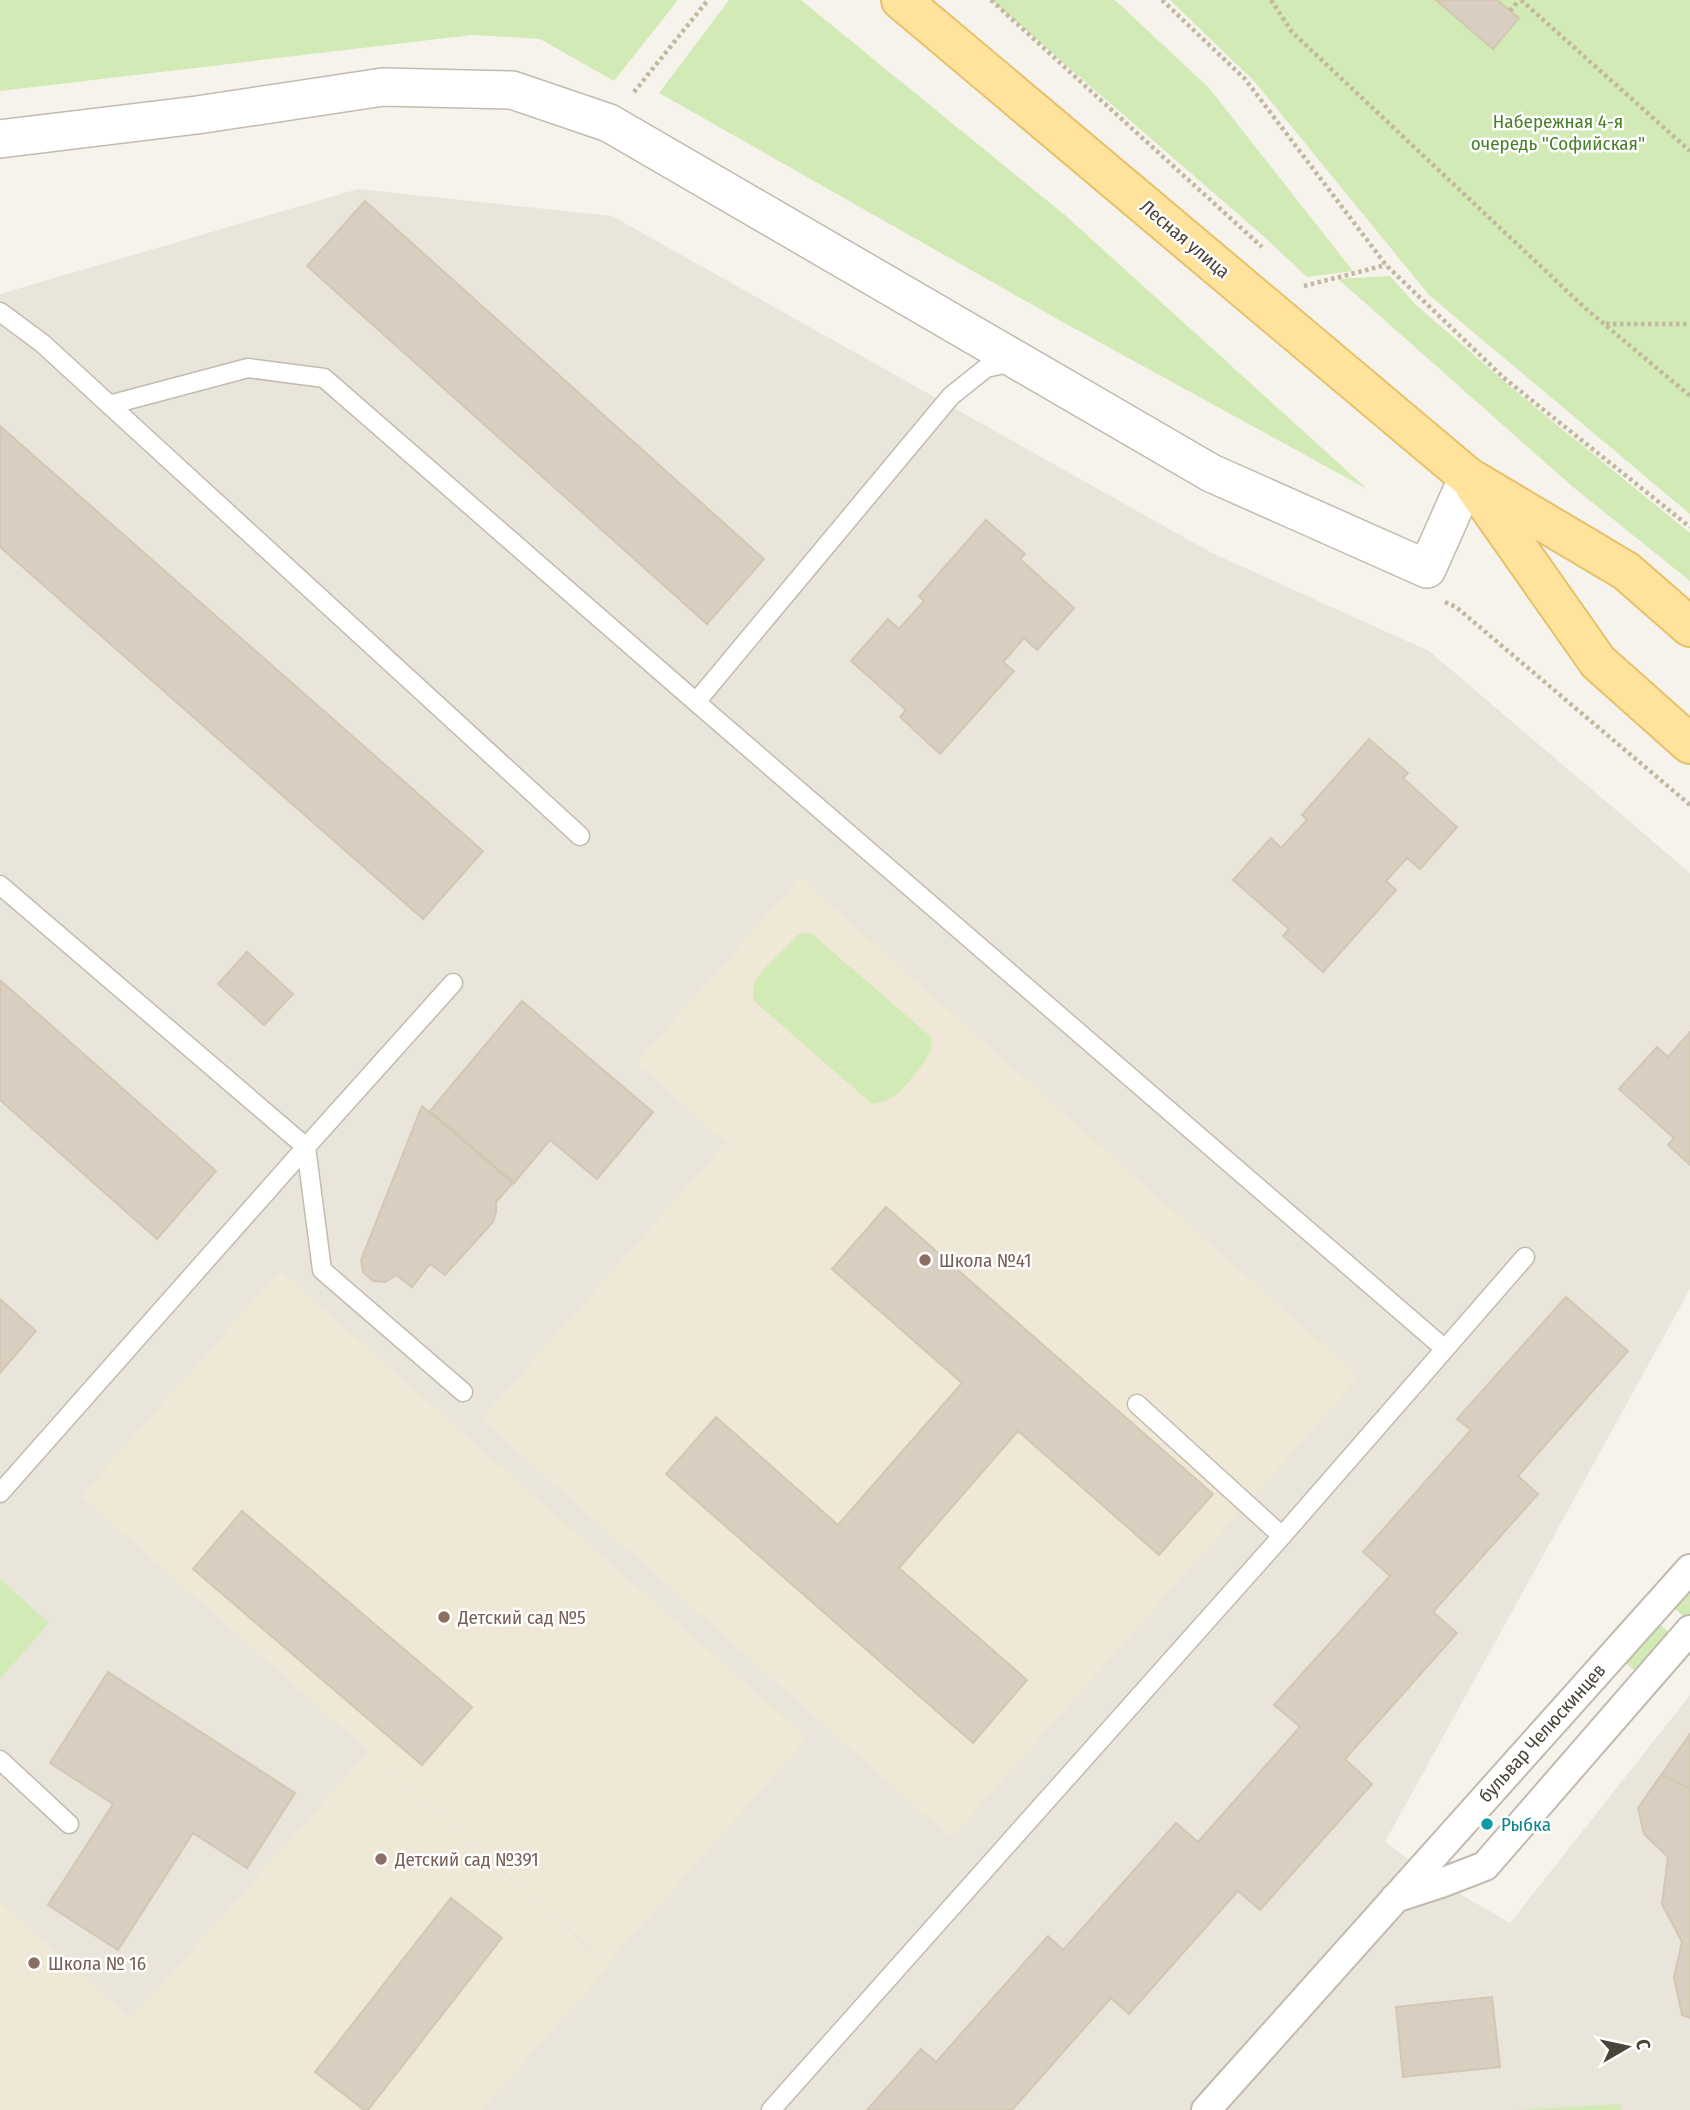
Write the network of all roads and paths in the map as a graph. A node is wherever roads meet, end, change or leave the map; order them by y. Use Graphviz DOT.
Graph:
graph roads {
  1 [pos="708,0"];
  2 [pos="901,0"];
  3 [pos="991,0"];
  4 [pos="1162,0"];
  5 [pos="1271,0"];
  6 [pos="1520,0"];
  7 [pos="1510,11"];
  8 [pos="639,86"];
  9 [pos="0,139"];
  10 [pos="1690,151"];
  11 [pos="1264,249"];
  12 [pos="1386,265"];
  13 [pos="1294,277"];
  14 [pos="0,312"];
  15 [pos="1605,324"];
  16 [pos="1690,324"];
  17 [pos="1020,360"];
  18 [pos="1690,396"];
  19 [pos="109,405"];
  20 [pos="1468,477"];
  21 [pos="1690,527"];
  22 [pos="1443,601"];
  23 [pos="1690,627"];
  24 [pos="696,702"];
  25 [pos="1690,744"];
  26 [pos="1690,805"];
  27 [pos="580,836"];
  28 [pos="0,886"];
  29 [pos="453,983"];
  30 [pos="306,1147"];
  31 [pos="1525,1257"];
  32 [pos="1445,1349"];
  33 [pos="463,1392"];
  34 [pos="1136,1404"];
  35 [pos="0,1493"];
  36 [pos="1282,1536"];
  37 [pos="1690,1569"];
  38 [pos="1690,1630"];
  39 [pos="0,1760"];
  40 [pos="69,1824"];
  41 [pos="1395,1898"];
  42 [pos="771,2110"];
  43 [pos="1206,2110"];
  1 -- 8 [label="path"];
  2 -- 20 [label="main road, Лесная улица"];
  3 -- 11 [label="path"];
  4 -- 12 [label="path"];
  5 -- 15 [label="path"];
  6 -- 7 [label="path"];
  6 -- 10 [label="path"];
  9 -- 17 [label="street"];
  12 -- 13 [label="path"];
  12 -- 21 [label="path"];
  14 -- 19 [label="lane"];
  15 -- 16 [label="path"];
  15 -- 18 [label="path"];
  17 -- 20 [label="street"];
  17 -- 24 [label="lane"];
  19 -- 24 [label="lane"];
  19 -- 27 [label="lane"];
  20 -- 23 [label="main road, Лесная улица"];
  20 -- 25 [label="main road, Лесная улица"];
  22 -- 26 [label="path"];
  24 -- 32 [label="lane"];
  28 -- 30 [label="lane"];
  29 -- 30 [label="lane"];
  30 -- 33 [label="lane"];
  30 -- 35 [label="lane"];
  31 -- 32 [label="lane"];
  32 -- 36 [label="lane"];
  34 -- 36 [label="lane"];
  36 -- 42 [label="lane"];
  37 -- 41 [label="street, бульвар Челюскинцев"];
  38 -- 41 [label="street"];
  39 -- 40 [label="lane"];
  41 -- 43 [label="street, бульвар Челюскинцев"];
}
